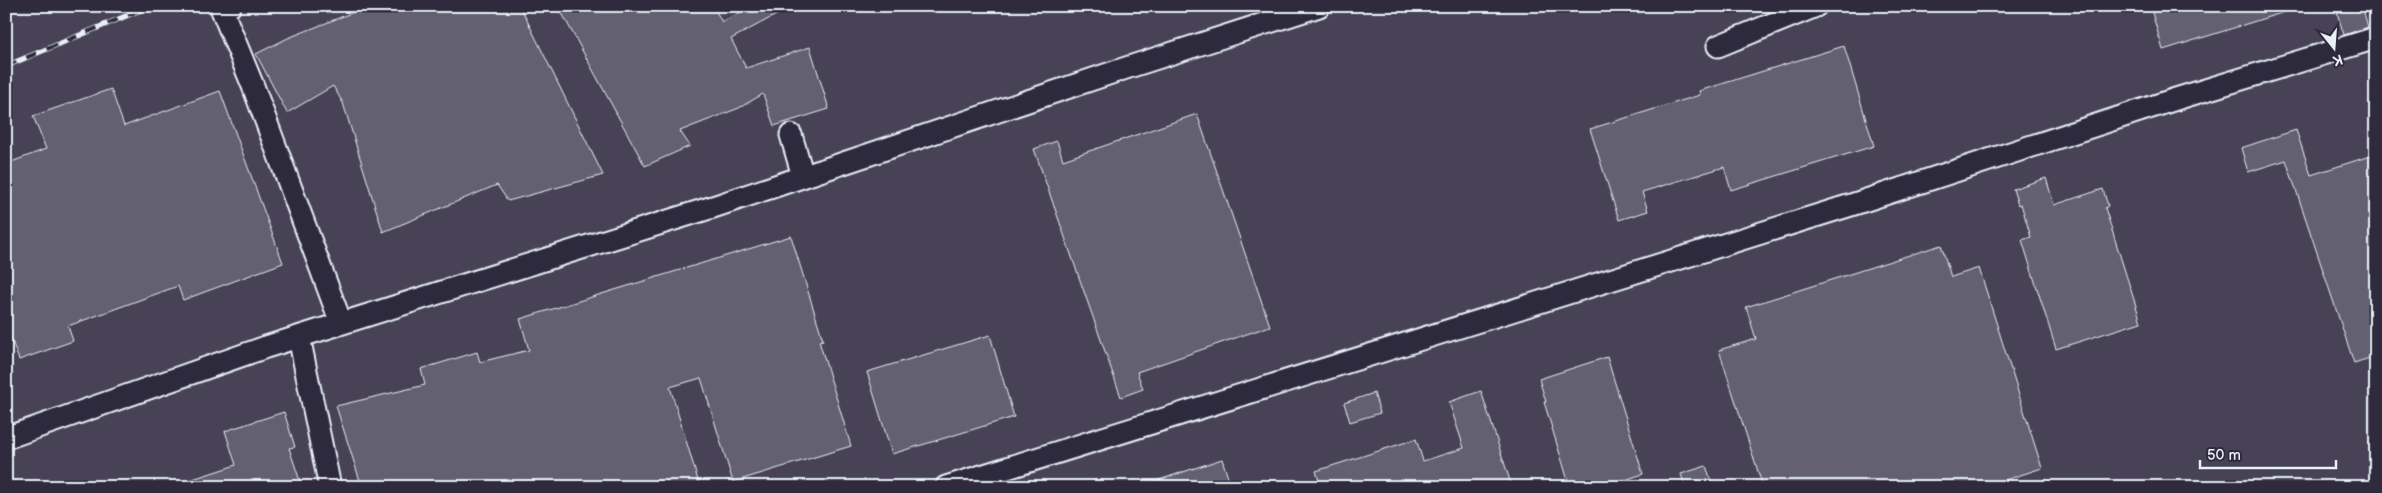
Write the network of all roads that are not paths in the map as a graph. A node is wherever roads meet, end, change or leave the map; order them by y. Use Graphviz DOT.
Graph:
graph roads {
  1 [pos="230,6"];
  2 [pos="1319,6"];
  3 [pos="1816,6"];
  4 [pos="2376,38"];
  5 [pos="1718,46"];
  6 [pos="791,135"];
  7 [pos="803,176"];
  8 [pos="341,323"];
  9 [pos="299,337"];
  10 [pos="6,438"];
  11 [pos="330,487"];
  12 [pos="946,487"];
  1 -- 8 [label="street"];
  2 -- 7 [label="street"];
  3 -- 5 [label="street"];
  4 -- 12 [label="street"];
  6 -- 7 [label="street"];
  7 -- 8 [label="street"];
  8 -- 9 [label="street"];
  9 -- 10 [label="street"];
  9 -- 11 [label="street"];
}
